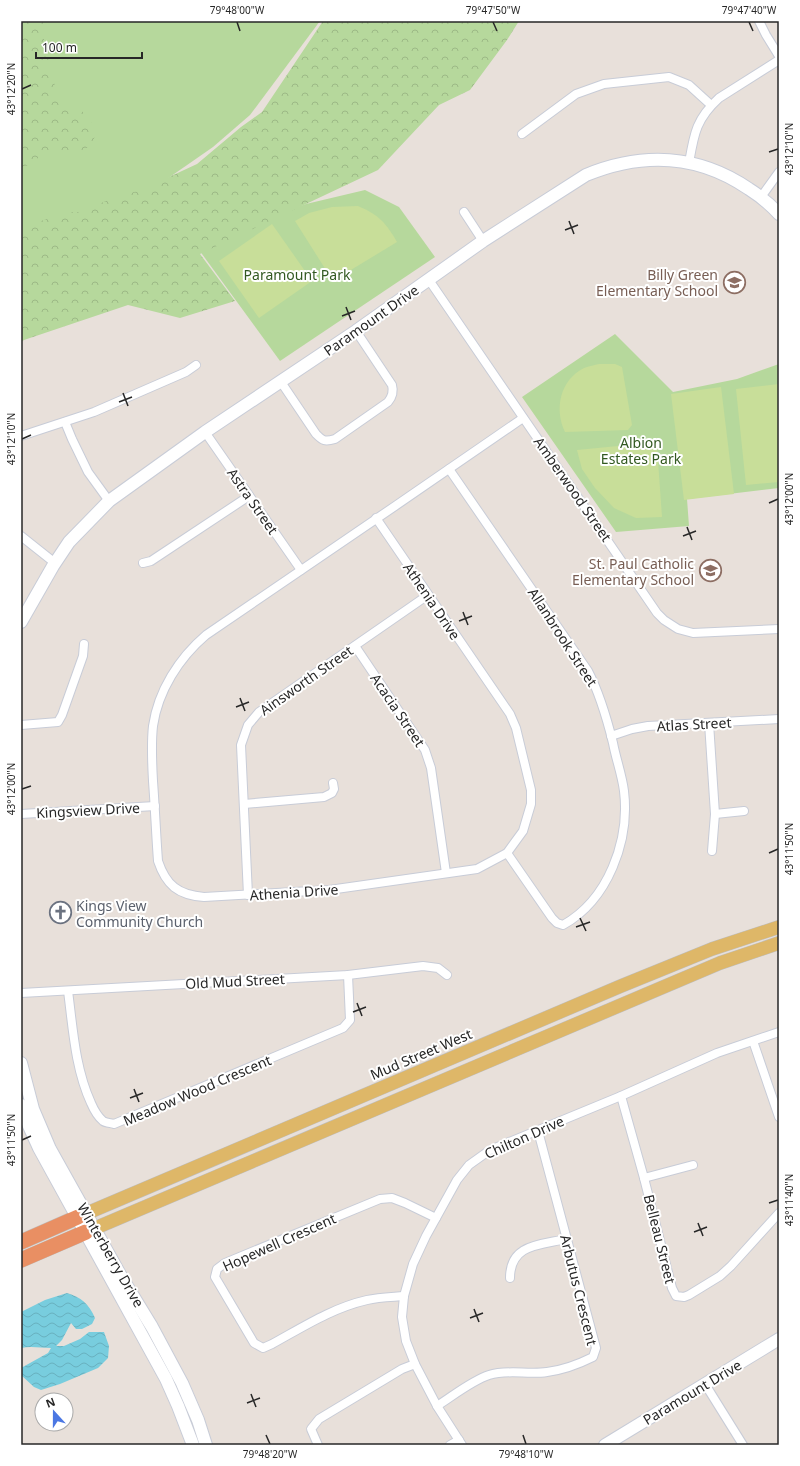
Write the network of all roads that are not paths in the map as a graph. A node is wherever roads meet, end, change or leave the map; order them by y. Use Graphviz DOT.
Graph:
graph roads {
  1 [pos="759,21"];
  2 [pos="779,56"];
  3 [pos="779,60"];
  4 [pos="711,105"];
  5 [pos="522,134"];
  6 [pos="689,163"];
  7 [pos="779,172"];
  8 [pos="761,197"];
  9 [pos="464,212"];
  10 [pos="779,214"];
  11 [pos="483,241"];
  12 [pos="429,280"];
  13 [pos="356,330"];
  14 [pos="196,365"];
  15 [pos="281,382"];
  16 [pos="523,418"];
  17 [pos="65,422"];
  18 [pos="206,432"];
  19 [pos="21,436"];
  20 [pos="449,469"];
  21 [pos="249,496"];
  22 [pos="109,501"];
  23 [pos="376,518"];
  24 [pos="21,536"];
  25 [pos="55,563"];
  26 [pos="143,563"];
  27 [pos="301,570"];
  28 [pos="428,595"];
  29 [pos="21,622"];
  30 [pos="779,629"];
  31 [pos="84,644"];
  32 [pos="355,646"];
  33 [pos="779,719"];
  34 [pos="709,724"];
  35 [pos="21,725"];
  36 [pos="611,736"];
  37 [pos="333,782"];
  38 [pos="244,804"];
  39 [pos="155,806"];
  40 [pos="744,811"];
  41 [pos="21,814"];
  42 [pos="715,814"];
  43 [pos="712,851"];
  44 [pos="507,853"];
  45 [pos="446,873"];
  46 [pos="248,895"];
  47 [pos="779,927"];
  48 [pos="779,943"];
  49 [pos="348,975"];
  50 [pos="447,975"];
  51 [pos="68,991"];
  52 [pos="21,993"];
  53 [pos="779,1032"];
  54 [pos="753,1040"];
  55 [pos="21,1063"];
  56 [pos="621,1096"];
  57 [pos="21,1105"];
  58 [pos="779,1117"];
  59 [pos="538,1131"];
  60 [pos="693,1165"];
  61 [pos="644,1178"];
  62 [pos="779,1213"];
  63 [pos="82,1215"];
  64 [pos="436,1218"];
  65 [pos="90,1230"];
  66 [pos="566,1239"];
  67 [pos="22,1242"];
  68 [pos="21,1260"];
  69 [pos="510,1278"];
  70 [pos="404,1296"];
  71 [pos="779,1339"];
  72 [pos="415,1364"];
  73 [pos="705,1384"];
  74 [pos="437,1406"];
  75 [pos="460,1442"];
  76 [pos="193,1445"];
  77 [pos="206,1445"];
  78 [pos="318,1445"];
  79 [pos="450,1445"];
  80 [pos="605,1445"];
  81 [pos="743,1445"];
  1 -- 2 [label="street"];
  3 -- 4 [label="street"];
  4 -- 5 [label="street"];
  4 -- 6 [label="street"];
  6 -- 8 [label="street, Paramount Drive"];
  6 -- 11 [label="street, Paramount Drive"];
  7 -- 8 [label="street"];
  8 -- 10 [label="street, Paramount Drive"];
  9 -- 11 [label="street"];
  11 -- 12 [label="street, Paramount Drive"];
  12 -- 13 [label="street, Paramount Drive"];
  12 -- 16 [label="street, Amberwood Street"];
  13 -- 15 [label="street, Paramount Drive"];
  13 -- 15 [label="street"];
  14 -- 17 [label="street"];
  15 -- 18 [label="street, Paramount Drive"];
  16 -- 20 [label="street, Athenia Drive"];
  16 -- 30 [label="street, Amberwood Street"];
  17 -- 19 [label="street"];
  17 -- 22 [label="street"];
  18 -- 21 [label="street, Astra Street"];
  18 -- 22 [label="street, Paramount Drive"];
  20 -- 23 [label="street, Athenia Drive"];
  20 -- 36 [label="street, Allanbrook Street"];
  21 -- 26 [label="street"];
  21 -- 27 [label="street, Astra Street"];
  22 -- 25 [label="street, Paramount Drive"];
  23 -- 27 [label="street, Athenia Drive"];
  23 -- 28 [label="street, Athenia Drive"];
  24 -- 25 [label="street"];
  25 -- 29 [label="street, Paramount Drive"];
  27 -- 39 [label="street, Athenia Drive"];
  28 -- 32 [label="street, Ainsworth Street"];
  28 -- 44 [label="street, Athenia Drive"];
  31 -- 35 [label="street"];
  32 -- 38 [label="street, Ainsworth Street"];
  32 -- 45 [label="street, Acacia Street"];
  33 -- 34 [label="street, Atlas Street"];
  34 -- 36 [label="street, Atlas Street"];
  34 -- 42 [label="street"];
  36 -- 44 [label="street, Allanbrook Street"];
  37 -- 38 [label="street"];
  38 -- 46 [label="street, Ainsworth Street"];
  39 -- 41 [label="street, Kingsview Drive"];
  39 -- 46 [label="street, Athenia Drive"];
  40 -- 42 [label="street"];
  42 -- 43 [label="street"];
  44 -- 45 [label="street, Athenia Drive"];
  45 -- 46 [label="street, Athenia Drive"];
  47 -- 63 [label="main road, Mud Street West"];
  48 -- 65 [label="main road"];
  49 -- 50 [label="street, Old Mud Street"];
  49 -- 51 [label="street, Old Mud Street"];
  49 -- 51 [label="street, Meadow Wood Crescent"];
  51 -- 52 [label="street, Old Mud Street"];
  53 -- 54 [label="street, Chilton Drive"];
  54 -- 56 [label="street, Chilton Drive"];
  54 -- 58 [label="street"];
  55 -- 63 [label="street, Winterberry Drive"];
  56 -- 59 [label="street, Chilton Drive"];
  56 -- 61 [label="street, Belleau Street"];
  57 -- 63 [label="street, Winterberry Drive"];
  59 -- 64 [label="street, Chilton Drive"];
  59 -- 66 [label="street, Arbutus Crescent"];
  60 -- 61 [label="street"];
  61 -- 62 [label="street, Belleau Street"];
  63 -- 65 [label="street, Winterberry Drive"];
  63 -- 67 [label="highway"];
  64 -- 70 [label="street, Chilton Drive"];
  64 -- 70 [label="street, Hopewell Crescent"];
  65 -- 68 [label="highway"];
  65 -- 76 [label="street, Winterberry Drive"];
  65 -- 77 [label="street, Winterberry Drive"];
  66 -- 69 [label="street"];
  66 -- 74 [label="street, Arbutus Crescent"];
  70 -- 72 [label="street, Chilton Drive"];
  71 -- 73 [label="street, Paramount Drive"];
  72 -- 74 [label="street, Chilton Drive"];
  72 -- 78 [label="street"];
  73 -- 80 [label="street, Paramount Drive"];
  73 -- 81 [label="street"];
  74 -- 75 [label="street, Chilton Drive"];
  75 -- 79 [label="street"];
}
